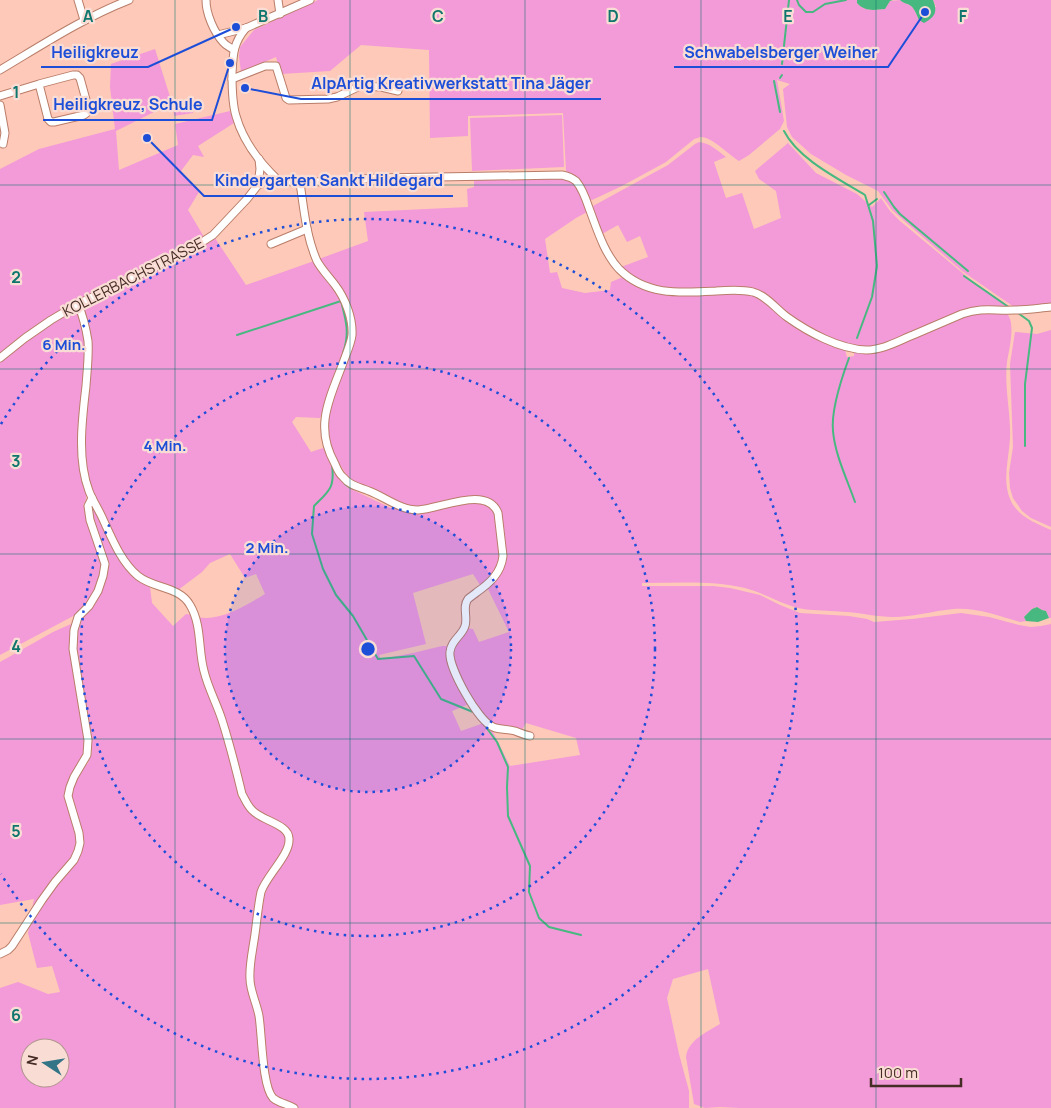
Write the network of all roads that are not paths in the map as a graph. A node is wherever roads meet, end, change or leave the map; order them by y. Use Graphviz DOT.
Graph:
graph roads {
  1 [pos="78,0"];
  2 [pos="206,0"];
  3 [pos="278,0"];
  4 [pos="310,0"];
  5 [pos="124,1"];
  6 [pos="280,14"];
  7 [pos="84,20"];
  8 [pos="246,28"];
  9 [pos="218,35"];
  10 [pos="234,50"];
  11 [pos="0,70"];
  12 [pos="232,79"];
  13 [pos="39,84"];
  14 [pos="398,91"];
  15 [pos="0,96"];
  16 [pos="0,106"];
  17 [pos="3,144"];
  18 [pos="259,159"];
  19 [pos="278,180"];
  20 [pos="300,183"];
  21 [pos="258,186"];
  22 [pos="307,229"];
  23 [pos="271,244"];
  24 [pos="78,304"];
  25 [pos="1051,308"];
  26 [pos="0,358"];
  27 [pos="92,498"];
  28 [pos="530,736"];
  29 [pos="0,954"];
  30 [pos="294,1108"];
  1 -- 7 [label="street"];
  2 -- 9 [label="street"];
  3 -- 6 [label="street"];
  4 -- 6 [label="street"];
  5 -- 7 [label="street"];
  6 -- 8 [label="street"];
  7 -- 11 [label="street"];
  8 -- 9 [label="street"];
  8 -- 10 [label="street"];
  9 -- 10 [label="street"];
  10 -- 12 [label="street"];
  12 -- 14 [label="street"];
  12 -- 18 [label="street"];
  13 -- 13 [label="street"];
  13 -- 15 [label="street"];
  16 -- 17 [label="street"];
  18 -- 19 [label="street"];
  18 -- 21 [label="street"];
  19 -- 20 [label="street"];
  19 -- 21 [label="street"];
  20 -- 22 [label="street"];
  20 -- 25 [label="street"];
  21 -- 24 [label="street, KOLLERBACHSTRASSE"];
  22 -- 23 [label="street"];
  22 -- 28 [label="street"];
  24 -- 26 [label="street, KOLLERBACHSTRASSE"];
  24 -- 27 [label="street"];
  27 -- 29 [label="street"];
  27 -- 30 [label="street"];
}
